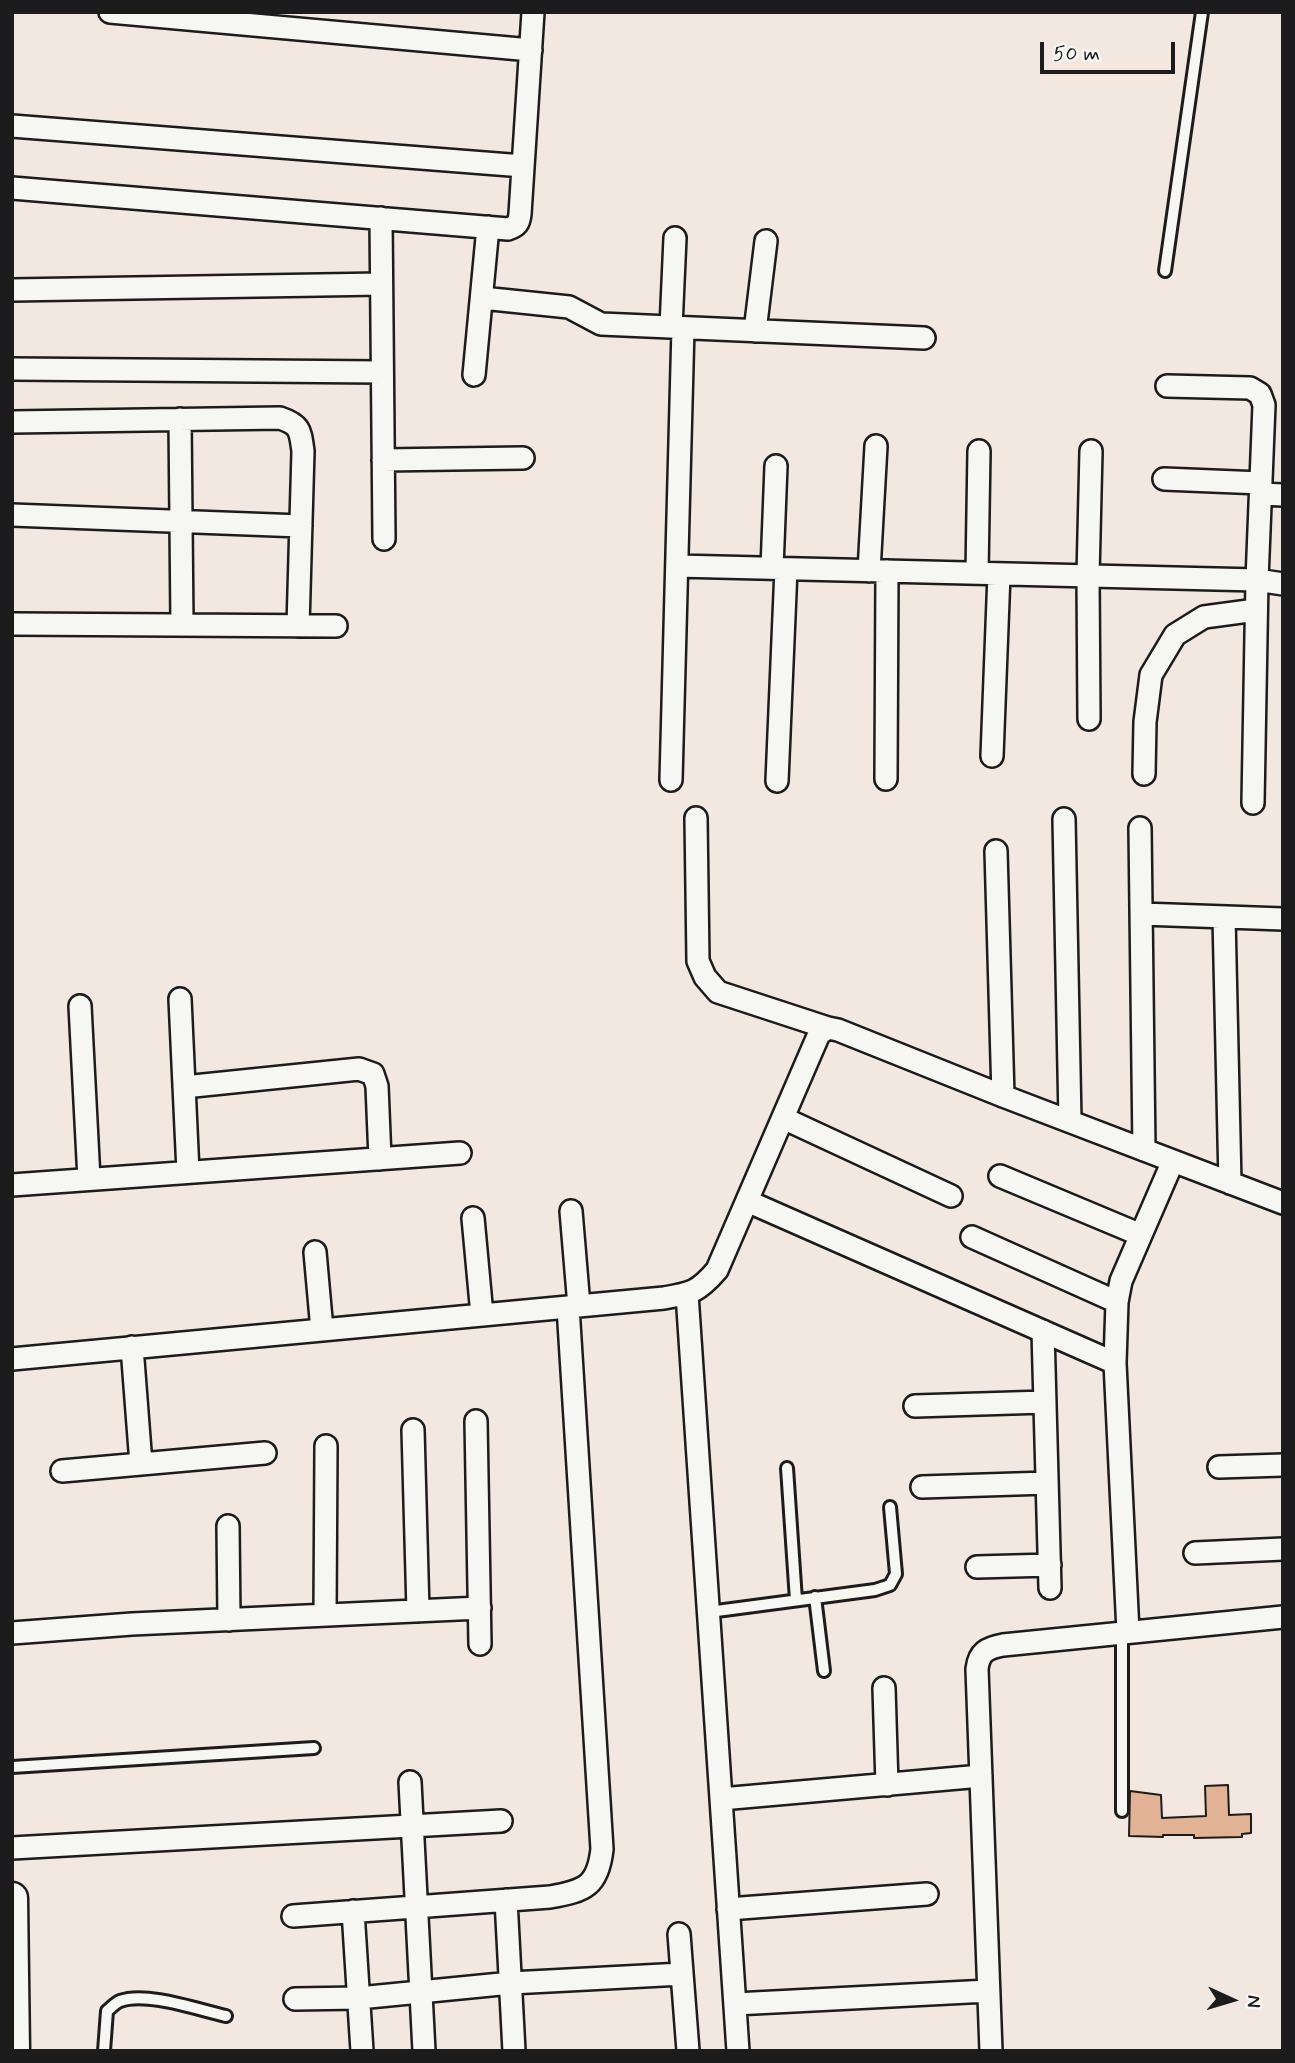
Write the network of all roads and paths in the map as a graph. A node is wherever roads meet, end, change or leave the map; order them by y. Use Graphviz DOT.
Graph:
graph roads {
  1 [pos="110,12"];
  2 [pos="533,12"];
  3 [pos="1202,12"];
  4 [pos="531,50"];
  5 [pos="12,126"];
  6 [pos="523,166"];
  7 [pos="12,188"];
  8 [pos="381,218"];
  9 [pos="488,227"];
  10 [pos="675,238"];
  11 [pos="766,242"];
  12 [pos="1165,271"];
  13 [pos="381,284"];
  14 [pos="12,290"];
  15 [pos="482,298"];
  16 [pos="677,328"];
  17 [pos="755,331"];
  18 [pos="924,338"];
  19 [pos="12,369"];
  20 [pos="382,372"];
  21 [pos="474,375"];
  22 [pos="1167,386"];
  23 [pos="180,419"];
  24 [pos="12,422"];
  25 [pos="876,446"];
  26 [pos="979,451"];
  27 [pos="1091,451"];
  28 [pos="523,458"];
  29 [pos="383,460"];
  30 [pos="775,466"];
  31 [pos="1164,479"];
  32 [pos="1261,489"];
  33 [pos="1283,495"];
  34 [pos="12,515"];
  35 [pos="181,522"];
  36 [pos="301,526"];
  37 [pos="384,539"];
  38 [pos="677,566"];
  39 [pos="779,569"];
  40 [pos="878,571"];
  41 [pos="976,573"];
  42 [pos="999,574"];
  43 [pos="1088,576"];
  44 [pos="1257,580"];
  45 [pos="1283,584"];
  46 [pos="1256,610"];
  47 [pos="12,624"];
  48 [pos="182,624"];
  49 [pos="298,625"];
  50 [pos="336,626"];
  51 [pos="1089,719"];
  52 [pos="992,756"];
  53 [pos="1144,774"];
  54 [pos="886,779"];
  55 [pos="671,780"];
  56 [pos="777,781"];
  57 [pos="1253,803"];
  58 [pos="696,818"];
  59 [pos="1064,819"];
  60 [pos="1140,828"];
  61 [pos="996,851"];
  62 [pos="1142,914"];
  63 [pos="1224,917"];
  64 [pos="1283,919"];
  65 [pos="180,999"];
  66 [pos="80,1006"];
  67 [pos="828,1028"];
  68 [pos="184,1087"];
  69 [pos="1003,1096"];
  70 [pos="783,1118"];
  71 [pos="1070,1121"];
  72 [pos="1144,1150"];
  73 [pos="460,1153"];
  74 [pos="380,1159"];
  75 [pos="1173,1161"];
  76 [pos="188,1172"];
  77 [pos="1000,1176"];
  78 [pos="89,1179"];
  79 [pos="1230,1183"];
  80 [pos="12,1185"];
  81 [pos="951,1196"];
  82 [pos="747,1201"];
  83 [pos="1283,1203"];
  84 [pos="571,1211"];
  85 [pos="473,1218"];
  86 [pos="1140,1236"];
  87 [pos="972,1237"];
  88 [pos="315,1252"];
  89 [pos="687,1294"];
  90 [pos="1117,1302"];
  91 [pos="574,1306"];
  92 [pos="482,1315"];
  93 [pos="322,1330"];
  94 [pos="1043,1331"];
  95 [pos="132,1348"];
  96 [pos="12,1359"];
  97 [pos="1115,1363"];
  98 [pos="1045,1402"];
  99 [pos="915,1406"];
  100 [pos="476,1421"];
  101 [pos="413,1430"];
  102 [pos="326,1446"];
  103 [pos="265,1453"];
  104 [pos="141,1464"];
  105 [pos="1283,1465"];
  106 [pos="1219,1467"];
  107 [pos="787,1468"];
  108 [pos="62,1471"];
  109 [pos="1047,1483"];
  110 [pos="922,1487"];
  111 [pos="890,1507"];
  112 [pos="228,1526"];
  113 [pos="1283,1549"];
  114 [pos="1195,1553"];
  115 [pos="1050,1564"];
  116 [pos="977,1567"];
  117 [pos="1050,1588"];
  118 [pos="816,1597"];
  119 [pos="796,1600"];
  120 [pos="480,1608"];
  121 [pos="418,1611"];
  122 [pos="709,1612"];
  123 [pos="325,1615"];
  124 [pos="1283,1618"];
  125 [pos="229,1620"];
  126 [pos="1125,1632"];
  127 [pos="12,1633"];
  128 [pos="480,1644"];
  129 [pos="824,1671"];
  130 [pos="884,1688"];
  131 [pos="314,1748"];
  132 [pos="12,1767"];
  133 [pos="981,1776"];
  134 [pos="410,1782"];
  135 [pos="887,1785"];
  136 [pos="721,1799"];
  137 [pos="1122,1811"];
  138 [pos="501,1821"];
  139 [pos="413,1828"];
  140 [pos="12,1848"];
  141 [pos="927,1894"];
  142 [pos="12,1898"];
  143 [pos="506,1900"];
  144 [pos="418,1907"];
  145 [pos="729,1909"];
  146 [pos="353,1911"];
  147 [pos="293,1916"];
  148 [pos="679,1934"];
  149 [pos="682,1974"];
  150 [pos="512,1983"];
  151 [pos="421,1990"];
  152 [pos="988,1991"];
  153 [pos="359,1998"];
  154 [pos="295,1999"];
  155 [pos="735,2004"];
  156 [pos="226,2016"];
  157 [pos="13,2044"];
  158 [pos="104,2051"];
  159 [pos="362,2051"];
  160 [pos="424,2051"];
  161 [pos="514,2051"];
  162 [pos="688,2051"];
  163 [pos="738,2051"];
  164 [pos="990,2051"];
  1 -- 4 [label="street"];
  2 -- 4 [label="street"];
  3 -- 12 [label="lane"];
  4 -- 6 [label="street"];
  5 -- 6 [label="street"];
  6 -- 9 [label="street"];
  7 -- 8 [label="street"];
  8 -- 9 [label="street"];
  8 -- 13 [label="street"];
  9 -- 15 [label="street"];
  10 -- 16 [label="street"];
  11 -- 17 [label="street"];
  13 -- 14 [label="street"];
  13 -- 20 [label="street"];
  15 -- 16 [label="street"];
  15 -- 21 [label="street"];
  16 -- 17 [label="street"];
  16 -- 38 [label="street"];
  17 -- 18 [label="street"];
  19 -- 20 [label="street"];
  20 -- 29 [label="street"];
  22 -- 32 [label="street"];
  23 -- 24 [label="street"];
  23 -- 35 [label="street"];
  23 -- 36 [label="street"];
  25 -- 40 [label="street"];
  26 -- 41 [label="street"];
  27 -- 43 [label="street"];
  28 -- 29 [label="street"];
  29 -- 37 [label="street"];
  30 -- 39 [label="street"];
  31 -- 32 [label="street"];
  32 -- 33 [label="street"];
  32 -- 44 [label="street"];
  34 -- 35 [label="street"];
  35 -- 36 [label="street"];
  35 -- 48 [label="street"];
  36 -- 49 [label="street"];
  38 -- 39 [label="street"];
  38 -- 55 [label="street"];
  39 -- 40 [label="street"];
  39 -- 56 [label="street"];
  40 -- 41 [label="street"];
  40 -- 54 [label="street"];
  41 -- 42 [label="street"];
  42 -- 43 [label="street"];
  42 -- 52 [label="street"];
  43 -- 44 [label="street"];
  43 -- 51 [label="street"];
  44 -- 45 [label="street"];
  44 -- 46 [label="street"];
  46 -- 53 [label="street"];
  46 -- 57 [label="street"];
  47 -- 48 [label="street"];
  48 -- 49 [label="street"];
  49 -- 50 [label="street"];
  58 -- 67 [label="street"];
  59 -- 71 [label="street"];
  60 -- 62 [label="street"];
  61 -- 69 [label="street"];
  62 -- 63 [label="street"];
  62 -- 72 [label="street"];
  63 -- 64 [label="street"];
  63 -- 79 [label="street"];
  65 -- 68 [label="street"];
  66 -- 78 [label="street"];
  67 -- 69 [label="street"];
  67 -- 70 [label="street"];
  68 -- 74 [label="street"];
  68 -- 76 [label="street"];
  69 -- 71 [label="street"];
  70 -- 81 [label="street"];
  70 -- 82 [label="street"];
  71 -- 72 [label="street"];
  72 -- 75 [label="street"];
  73 -- 74 [label="street"];
  74 -- 76 [label="street"];
  75 -- 79 [label="street"];
  75 -- 86 [label="street"];
  76 -- 78 [label="street"];
  77 -- 86 [label="street"];
  78 -- 80 [label="street"];
  79 -- 83 [label="street"];
  82 -- 89 [label="street"];
  82 -- 94 [label="street"];
  84 -- 91 [label="street"];
  85 -- 92 [label="street"];
  86 -- 90 [label="street"];
  87 -- 90 [label="street"];
  88 -- 93 [label="street"];
  89 -- 91 [label="street"];
  89 -- 122 [label="street"];
  90 -- 97 [label="street"];
  91 -- 92 [label="street"];
  91 -- 143 [label="street"];
  92 -- 93 [label="street"];
  93 -- 95 [label="street"];
  94 -- 97 [label="street"];
  94 -- 98 [label="street"];
  95 -- 96 [label="street"];
  95 -- 104 [label="street"];
  97 -- 126 [label="street"];
  98 -- 99 [label="street"];
  98 -- 109 [label="street"];
  100 -- 120 [label="street"];
  101 -- 121 [label="street"];
  102 -- 123 [label="street"];
  103 -- 104 [label="street"];
  104 -- 108 [label="street"];
  105 -- 106 [label="street"];
  107 -- 119 [label="lane"];
  109 -- 110 [label="street"];
  109 -- 115 [label="street"];
  111 -- 118 [label="lane"];
  112 -- 125 [label="street"];
  113 -- 114 [label="street"];
  115 -- 116 [label="street"];
  115 -- 117 [label="street"];
  118 -- 119 [label="lane"];
  118 -- 129 [label="lane"];
  119 -- 122 [label="lane"];
  120 -- 121 [label="street"];
  120 -- 128 [label="street"];
  121 -- 123 [label="street"];
  122 -- 136 [label="street"];
  123 -- 125 [label="street"];
  124 -- 126 [label="street"];
  125 -- 127 [label="street"];
  126 -- 133 [label="street"];
  126 -- 137 [label="lane"];
  130 -- 135 [label="street"];
  131 -- 132 [label="lane"];
  133 -- 135 [label="street"];
  133 -- 152 [label="street"];
  134 -- 139 [label="street"];
  135 -- 136 [label="street"];
  136 -- 145 [label="street"];
  138 -- 139 [label="street"];
  139 -- 140 [label="street"];
  139 -- 144 [label="street"];
  141 -- 145 [label="street"];
  142 -- 157 [label="main road"];
  143 -- 144 [label="street"];
  143 -- 150 [label="street"];
  144 -- 146 [label="street"];
  144 -- 151 [label="street"];
  145 -- 155 [label="street"];
  146 -- 147 [label="street"];
  146 -- 153 [label="street"];
  148 -- 149 [label="street"];
  149 -- 150 [label="street"];
  149 -- 162 [label="street"];
  150 -- 151 [label="street"];
  150 -- 161 [label="street"];
  151 -- 153 [label="street"];
  151 -- 160 [label="street"];
  152 -- 155 [label="street"];
  152 -- 164 [label="street"];
  153 -- 154 [label="street"];
  153 -- 159 [label="street"];
  155 -- 163 [label="street"];
  156 -- 158 [label="lane"];
}
